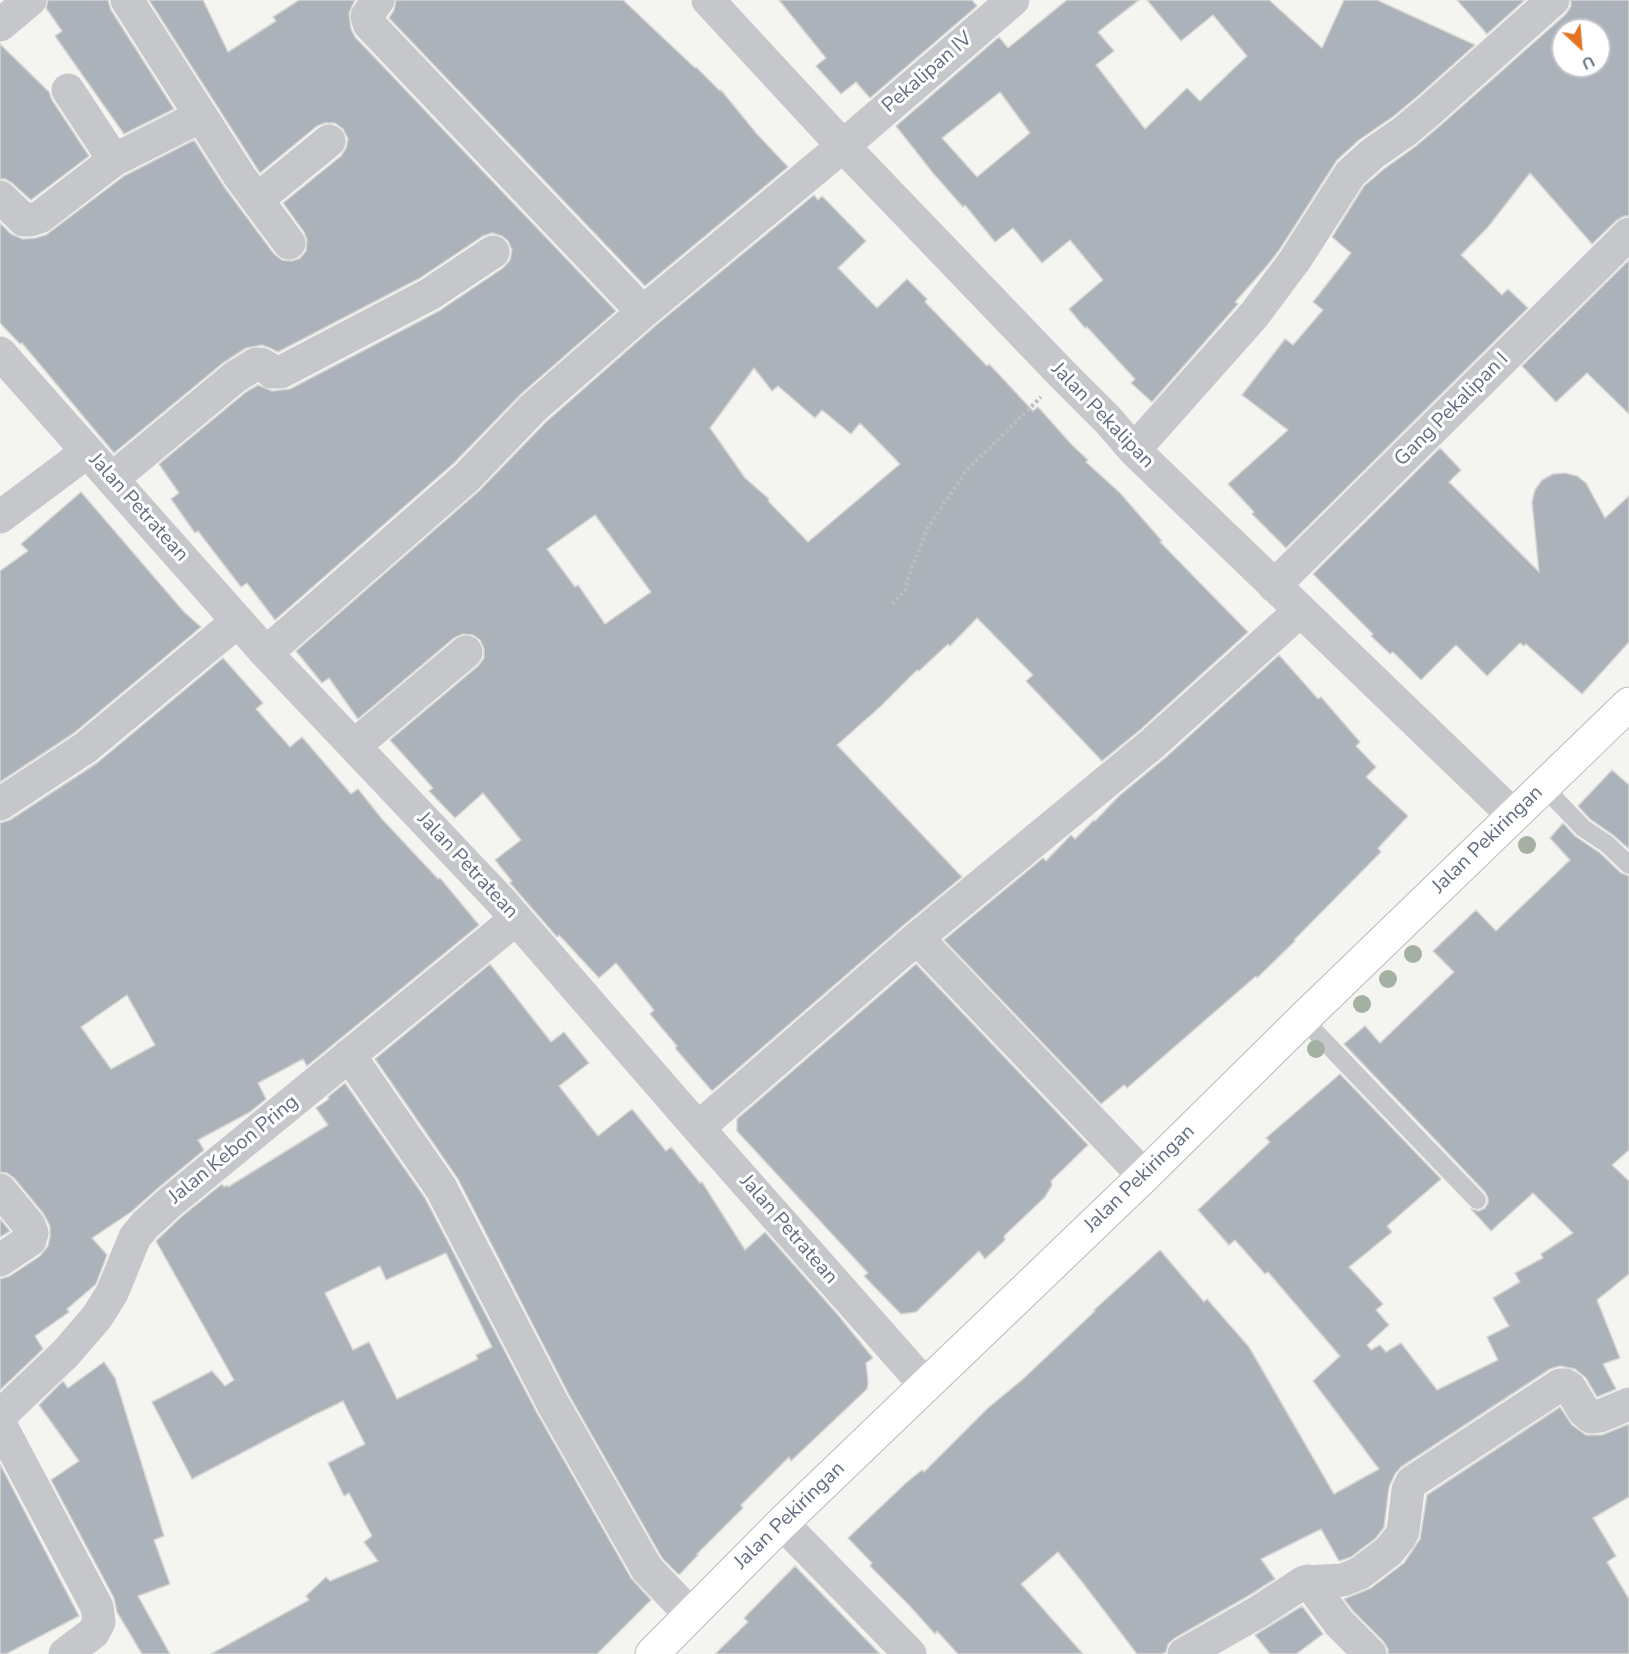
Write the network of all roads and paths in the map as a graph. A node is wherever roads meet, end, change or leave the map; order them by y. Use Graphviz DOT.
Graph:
graph roads {
  1 [pos="30,0"];
  2 [pos="128,0"];
  3 [pos="378,0"];
  4 [pos="708,0"];
  5 [pos="1013,0"];
  6 [pos="1553,0"];
  7 [pos="0,25"];
  8 [pos="68,90"];
  9 [pos="201,116"];
  10 [pos="329,141"];
  11 [pos="843,146"];
  12 [pos="114,160"];
  13 [pos="0,197"];
  14 [pos="258,199"];
  15 [pos="1629,234"];
  16 [pos="289,243"];
  17 [pos="493,252"];
  18 [pos="643,312"];
  19 [pos="0,353"];
  20 [pos="1063,375"];
  21 [pos="1134,450"];
  22 [pos="87,452"];
  23 [pos="111,479"];
  24 [pos="0,517"];
  25 [pos="1274,586"];
  26 [pos="892,604"];
  27 [pos="1300,611"];
  28 [pos="238,621"];
  29 [pos="466,652"];
  30 [pos="266,653"];
  31 [pos="1629,704"];
  32 [pos="354,746"];
  33 [pos="1544,786"];
  34 [pos="0,804"];
  35 [pos="1513,815"];
  36 [pos="1629,865"];
  37 [pos="516,919"];
  38 [pos="917,938"];
  39 [pos="1303,1019"];
  40 [pos="349,1055"];
  41 [pos="698,1128"];
  42 [pos="1144,1176"];
  43 [pos="0,1190"];
  44 [pos="1477,1200"];
  45 [pos="0,1260"];
  46 [pos="926,1386"];
  47 [pos="1629,1404"];
  48 [pos="0,1423"];
  49 [pos="782,1523"];
  50 [pos="1308,1581"];
  51 [pos="691,1615"];
  52 [pos="65,1654"];
  53 [pos="652,1654"];
  54 [pos="910,1654"];
  55 [pos="1184,1654"];
  56 [pos="1370,1654"];
  1 -- 7 [label="street"];
  2 -- 9 [label="street"];
  3 -- 18 [label="street"];
  4 -- 11 [label="street, Jalan Pekalipan"];
  5 -- 11 [label="street, Pekalipan IV"];
  6 -- 21 [label="street"];
  8 -- 12 [label="street"];
  9 -- 12 [label="street"];
  9 -- 14 [label="street"];
  10 -- 14 [label="street"];
  11 -- 18 [label="street, Pekalipan IV"];
  11 -- 20 [label="street, Jalan Pekalipan"];
  12 -- 13 [label="street"];
  14 -- 16 [label="street"];
  15 -- 25 [label="street, Gang Pekalipan I"];
  17 -- 23 [label="street"];
  18 -- 30 [label="street, Pekalipan IV"];
  19 -- 22 [label="street, Jalan Petratean"];
  20 -- 21 [label="street, Jalan Pekalipan"];
  20 -- 26 [label="path"];
  21 -- 25 [label="street, Jalan Pekalipan"];
  22 -- 23 [label="street, Jalan Petratean"];
  22 -- 24 [label="street"];
  23 -- 28 [label="street, Jalan Petratean"];
  25 -- 27 [label="street, Jalan Pekalipan"];
  27 -- 35 [label="street, Jalan Pekalipan"];
  27 -- 38 [label="street"];
  28 -- 30 [label="street, Jalan Petratean"];
  28 -- 34 [label="street"];
  29 -- 32 [label="street"];
  30 -- 32 [label="street, Jalan Petratean"];
  31 -- 33 [label="main road, Jalan Pekiringan"];
  32 -- 37 [label="street, Jalan Petratean"];
  33 -- 35 [label="main road, Jalan Pekiringan"];
  33 -- 36 [label="lane"];
  35 -- 39 [label="main road, Jalan Pekiringan"];
  37 -- 40 [label="street, Jalan Kebon Pring"];
  37 -- 41 [label="street, Jalan Petratean"];
  38 -- 41 [label="street"];
  38 -- 42 [label="street"];
  39 -- 42 [label="main road, Jalan Pekiringan"];
  39 -- 44 [label="lane"];
  40 -- 48 [label="street, Jalan Kebon Pring"];
  40 -- 51 [label="street"];
  41 -- 46 [label="street, Jalan Petratean"];
  42 -- 46 [label="main road, Jalan Pekiringan"];
  43 -- 45 [label="street"];
  46 -- 49 [label="main road, Jalan Pekiringan"];
  47 -- 50 [label="street"];
  48 -- 52 [label="street, Jalan Kebon Pring"];
  49 -- 51 [label="main road, Jalan Pekiringan"];
  49 -- 54 [label="street"];
  50 -- 55 [label="street"];
  50 -- 56 [label="street"];
  51 -- 53 [label="main road, Jalan Pekiringan"];
}
